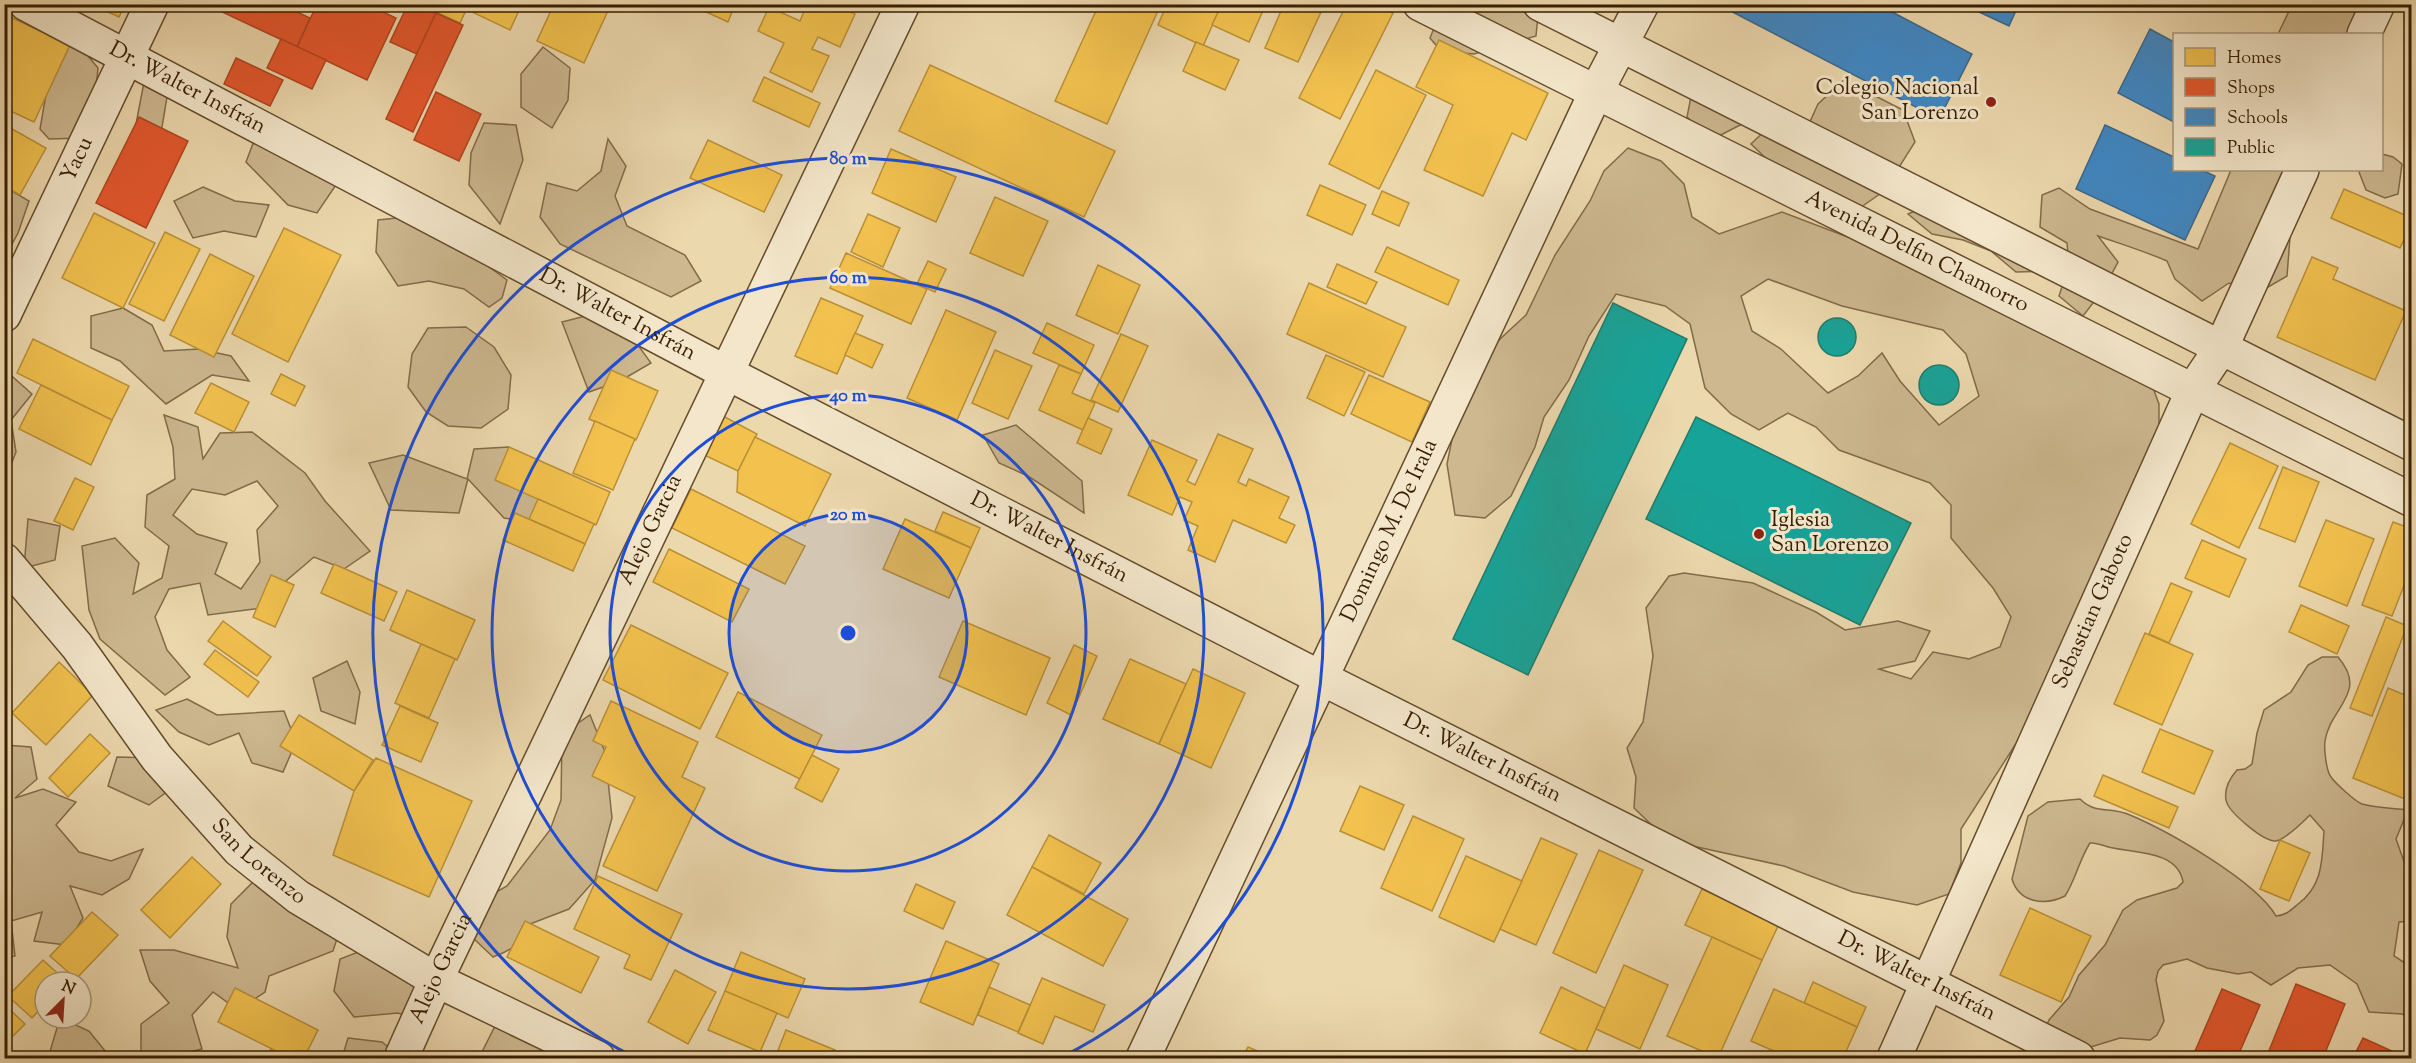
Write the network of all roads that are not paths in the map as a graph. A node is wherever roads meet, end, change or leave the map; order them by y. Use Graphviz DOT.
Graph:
graph roads {
  1 [pos="26,4"];
  2 [pos="152,4"];
  3 [pos="903,4"];
  4 [pos="1420,4"];
  5 [pos="1540,4"];
  6 [pos="1642,4"];
  7 [pos="2378,4"];
  8 [pos="2364,33"];
  9 [pos="1622,46"];
  10 [pos="127,58"];
  11 [pos="1596,92"];
  12 [pos="2302,171"];
  13 [pos="4,315"];
  14 [pos="2221,348"];
  15 [pos="727,373"];
  16 [pos="2193,390"];
  17 [pos="2412,444"];
  18 [pos="2412,500"];
  19 [pos="4,560"];
  20 [pos="1321,678"];
  21 [pos="436,980"];
  22 [pos="1929,983"];
  23 [pos="401,1059"];
  24 [pos="598,1059"];
  25 [pos="1143,1059"];
  26 [pos="1894,1059"];
  27 [pos="2078,1059"];
  1 -- 10 [label="street, Dr. Walter Insfrán"];
  2 -- 10 [label="street, Yacu"];
  3 -- 15 [label="street, Alejo Garcia"];
  4 -- 11 [label="street, Avenida Delfin Chamorro"];
  5 -- 9 [label="street"];
  6 -- 9 [label="street, Domingo M. De Irala"];
  7 -- 8 [label="street"];
  9 -- 11 [label="street, Domingo M. De Irala"];
  9 -- 14 [label="street"];
  10 -- 13 [label="street, Yacu"];
  10 -- 15 [label="street, Dr. Walter Insfrán"];
  11 -- 16 [label="street, Avenida Delfin Chamorro"];
  11 -- 20 [label="street, Domingo M. De Irala"];
  12 -- 14 [label="street, Sebastian Gaboto"];
  14 -- 16 [label="street, Sebastian Gaboto"];
  14 -- 17 [label="street"];
  15 -- 20 [label="street, Dr. Walter Insfrán"];
  15 -- 21 [label="street, Alejo Garcia"];
  16 -- 18 [label="street, Avenida Delfin Chamorro"];
  16 -- 22 [label="street, Sebastian Gaboto"];
  19 -- 21 [label="street, San Lorenzo"];
  20 -- 22 [label="street, Dr. Walter Insfrán"];
  20 -- 25 [label="street, Domingo M. De Irala"];
  21 -- 23 [label="street, Alejo Garcia"];
  21 -- 24 [label="street, San Lorenzo"];
  22 -- 26 [label="street, Sebastian Gaboto"];
  22 -- 27 [label="street, Dr. Walter Insfrán"];
}
